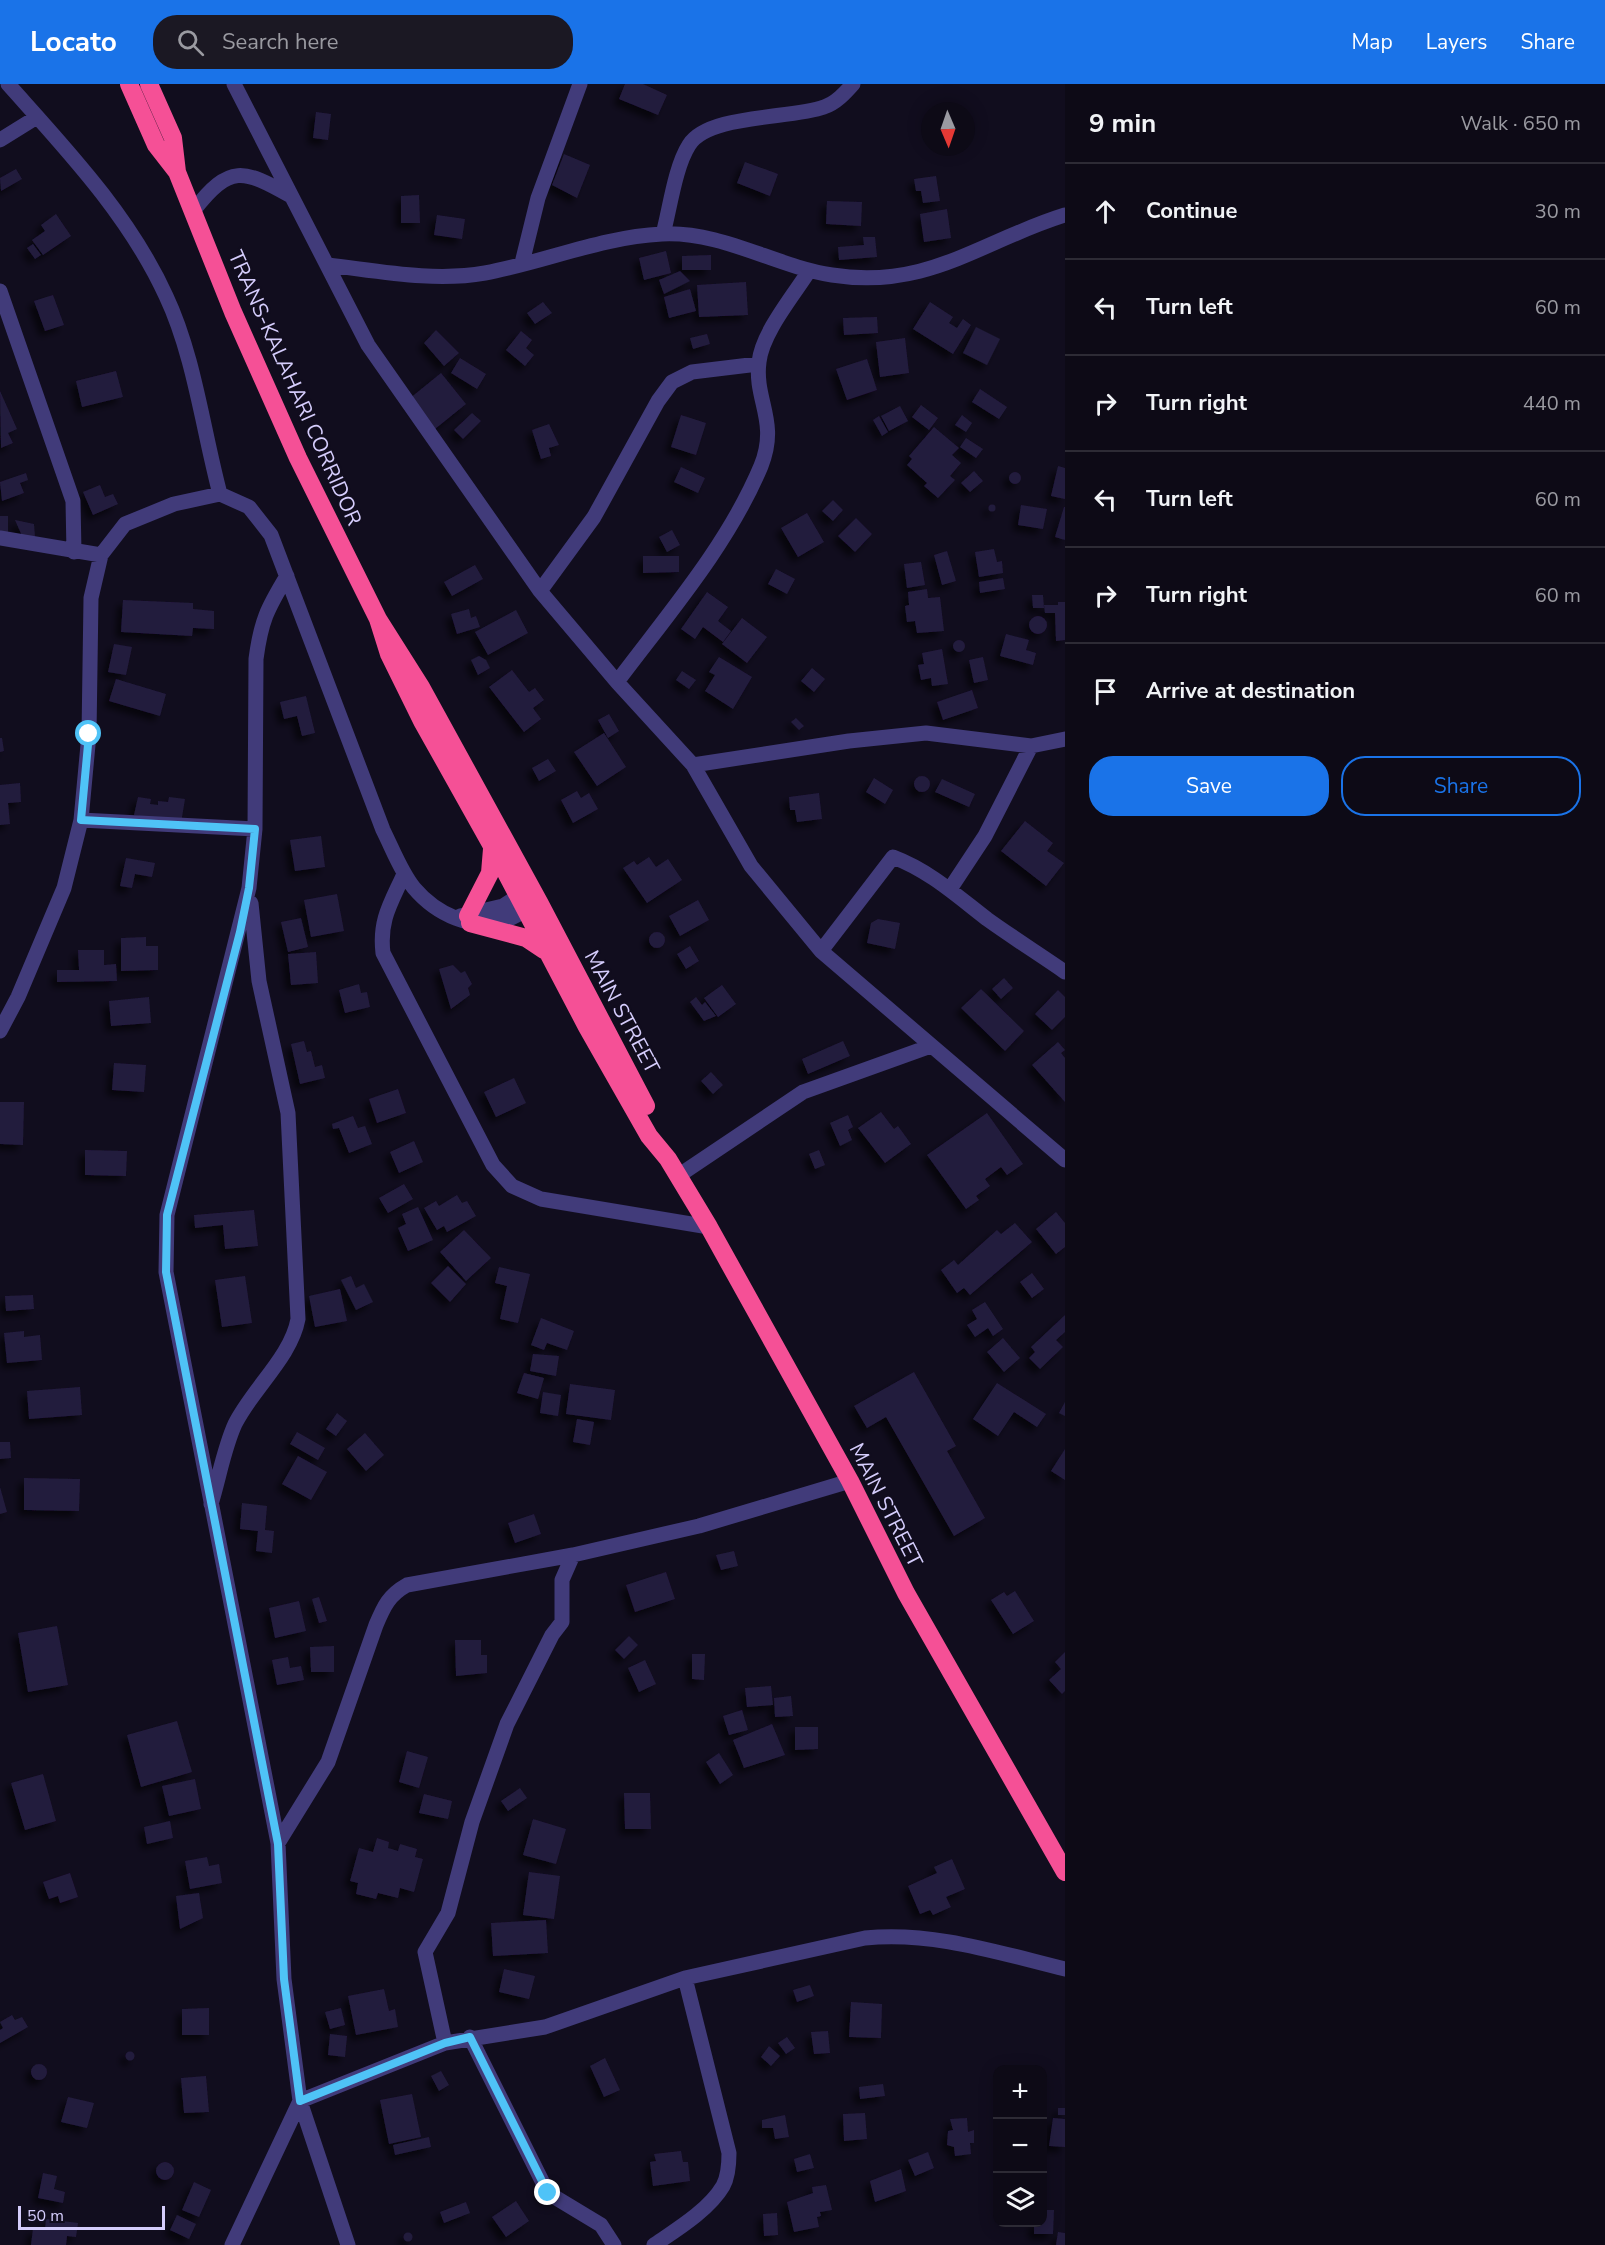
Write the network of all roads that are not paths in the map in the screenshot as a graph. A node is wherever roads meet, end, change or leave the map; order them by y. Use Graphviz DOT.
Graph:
graph roads {
  1 [pos="8,84"];
  2 [pos="129,84"];
  3 [pos="150,84"];
  4 [pos="234,84"];
  5 [pos="580,84"];
  6 [pos="853,84"];
  7 [pos="37,117"];
  8 [pos="0,141"];
  9 [pos="177,172"];
  10 [pos="292,197"];
  11 [pos="194,210"];
  12 [pos="1065,215"];
  13 [pos="663,234"];
  14 [pos="522,263"];
  15 [pos="328,265"];
  16 [pos="809,271"];
  17 [pos="0,291"];
  18 [pos="759,364"];
  19 [pos="220,494"];
  20 [pos="0,538"];
  21 [pos="74,552"];
  22 [pos="101,555"];
  23 [pos="287,576"];
  24 [pos="540,591"];
  25 [pos="378,618"];
  26 [pos="617,682"];
  27 [pos="1065,739"];
  28 [pos="1031,746"];
  29 [pos="693,765"];
  30 [pos="81,820"];
  31 [pos="255,829"];
  32 [pos="492,846"];
  33 [pos="404,873"];
  34 [pos="249,888"];
  35 [pos="950,888"];
  36 [pos="528,899"];
  37 [pos="463,919"];
  38 [pos="546,951"];
  39 [pos="821,951"];
  40 [pos="1065,972"];
  41 [pos="0,1031"];
  42 [pos="931,1046"];
  43 [pos="668,1159"];
  44 [pos="1065,1160"];
  45 [pos="678,1176"];
  46 [pos="709,1227"];
  47 [pos="849,1481"];
  48 [pos="210,1507"];
  49 [pos="573,1555"];
  50 [pos="278,1844"];
  51 [pos="1065,1872"];
  52 [pos="1065,1969"];
  53 [pos="684,1978"];
  54 [pos="470,2037"];
  55 [pos="445,2043"];
  56 [pos="300,2101"];
  57 [pos="232,2245"];
  58 [pos="348,2245"];
  59 [pos="614,2245"];
  60 [pos="654,2245"];
  1 -- 7 [label="street"];
  2 -- 9 [label="highway, TRANS-KALAHARI CORRIDOR"];
  3 -- 9 [label="highway, TRANS-KALAHARI CORRIDOR"];
  4 -- 10 [label="street"];
  5 -- 14 [label="street"];
  6 -- 13 [label="street"];
  7 -- 8 [label="street"];
  7 -- 19 [label="street"];
  9 -- 11 [label="highway, TRANS-KALAHARI CORRIDOR"];
  10 -- 11 [label="street"];
  10 -- 15 [label="street"];
  11 -- 25 [label="highway, TRANS-KALAHARI CORRIDOR"];
  12 -- 16 [label="street"];
  13 -- 14 [label="street"];
  13 -- 16 [label="street"];
  14 -- 15 [label="street"];
  15 -- 24 [label="street"];
  16 -- 18 [label="street"];
  17 -- 21 [label="street"];
  18 -- 24 [label="street"];
  18 -- 26 [label="street"];
  19 -- 22 [label="street"];
  19 -- 23 [label="street"];
  20 -- 21 [label="street"];
  21 -- 22 [label="street"];
  22 -- 30 [label="street"];
  23 -- 31 [label="street"];
  23 -- 33 [label="street"];
  24 -- 26 [label="street"];
  25 -- 32 [label="highway, TRANS-KALAHARI CORRIDOR"];
  25 -- 36 [label="highway, TRANS-KALAHARI CORRIDOR"];
  26 -- 29 [label="street"];
  27 -- 28 [label="street"];
  28 -- 29 [label="street"];
  28 -- 35 [label="street"];
  29 -- 39 [label="street"];
  30 -- 31 [label="street"];
  30 -- 41 [label="street"];
  31 -- 34 [label="street"];
  32 -- 36 [label="highway, TRANS-KALAHARI CORRIDOR"];
  32 -- 37 [label="highway"];
  33 -- 37 [label="street"];
  33 -- 46 [label="street"];
  34 -- 48 [label="street"];
  34 -- 48 [label="street"];
  35 -- 39 [label="street"];
  35 -- 40 [label="street"];
  36 -- 37 [label="street"];
  36 -- 38 [label="highway, MAIN STREET"];
  36 -- 43 [label="highway, MAIN STREET"];
  37 -- 38 [label="highway"];
  38 -- 43 [label="highway, MAIN STREET"];
  39 -- 42 [label="street"];
  42 -- 44 [label="street"];
  42 -- 45 [label="street"];
  43 -- 45 [label="highway, MAIN STREET"];
  45 -- 46 [label="highway, MAIN STREET"];
  46 -- 47 [label="highway, MAIN STREET"];
  47 -- 49 [label="street"];
  47 -- 51 [label="highway, MAIN STREET"];
  48 -- 50 [label="street"];
  49 -- 50 [label="street"];
  49 -- 55 [label="street"];
  50 -- 56 [label="street"];
  52 -- 53 [label="street"];
  53 -- 54 [label="street"];
  53 -- 60 [label="street"];
  54 -- 55 [label="street"];
  54 -- 59 [label="street"];
  55 -- 56 [label="street"];
  56 -- 57 [label="street"];
  56 -- 58 [label="street"];
}
